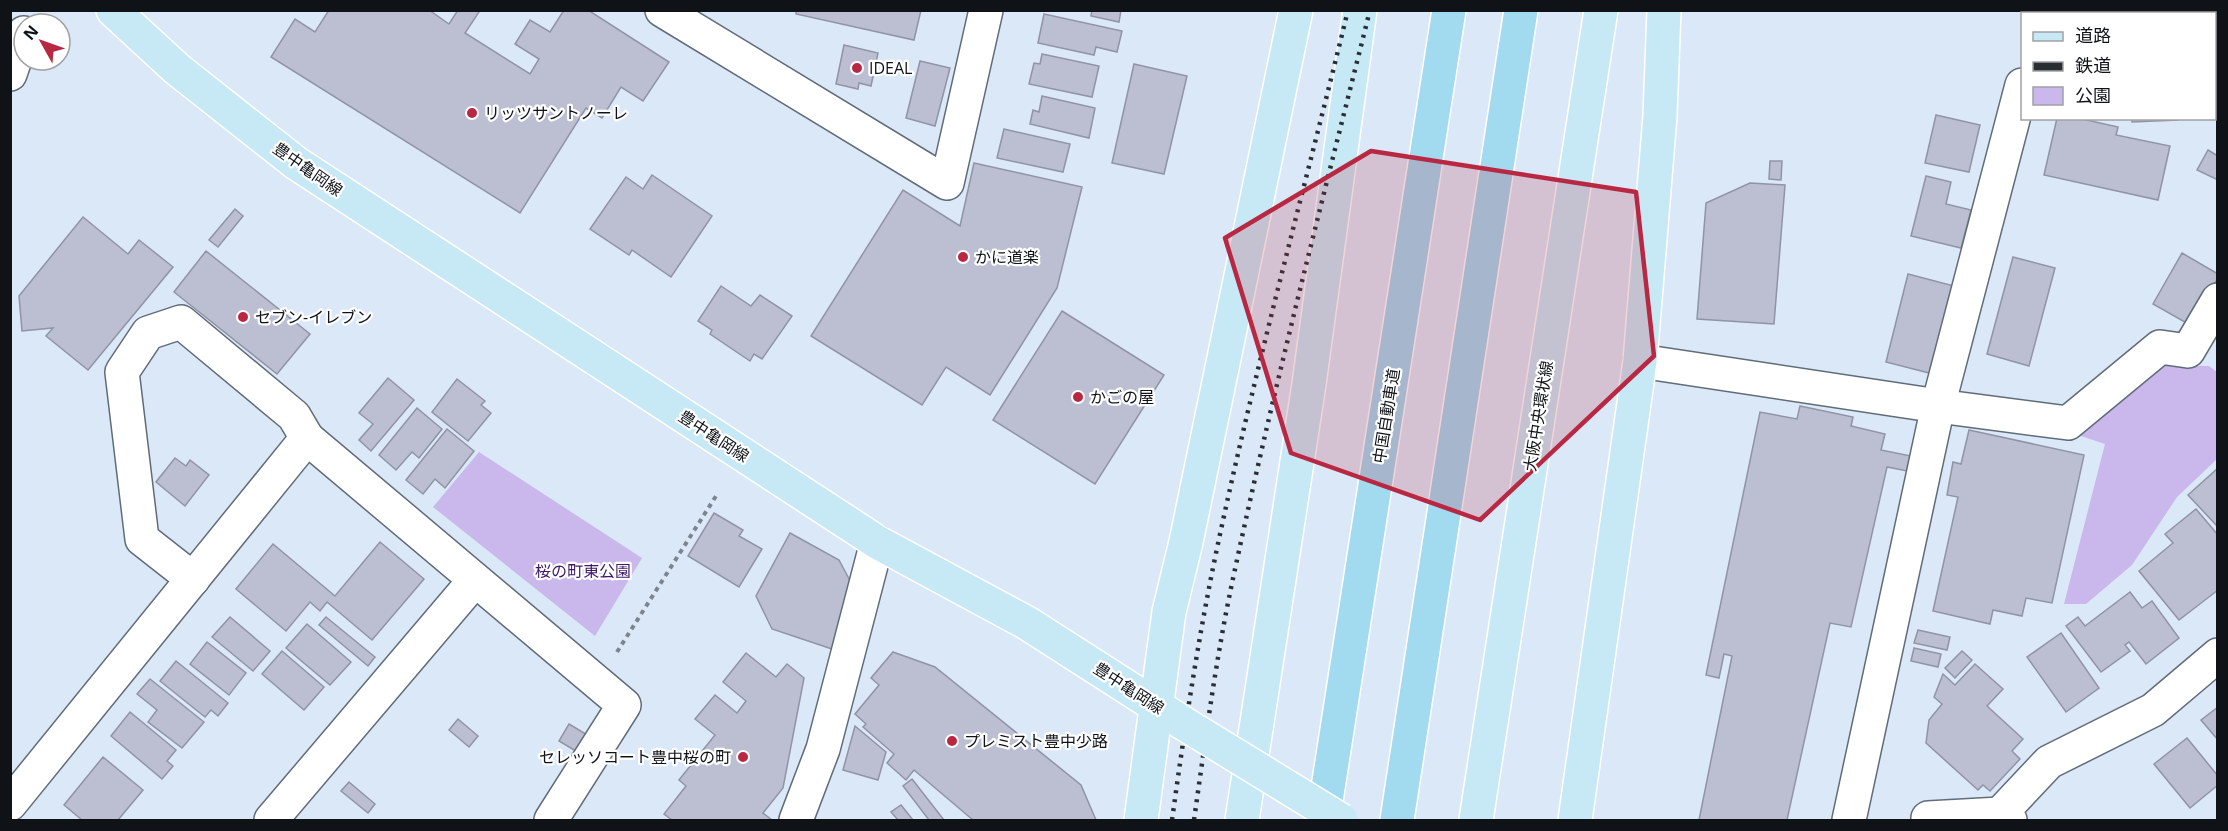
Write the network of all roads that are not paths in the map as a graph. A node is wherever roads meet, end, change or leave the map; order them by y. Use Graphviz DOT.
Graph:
graph roads {
  1 [pos="113,10"];
  2 [pos="662,10"];
  3 [pos="986,10"];
  4 [pos="1296,10"];
  5 [pos="1360,10"];
  6 [pos="1449,10"];
  7 [pos="1521,10"];
  8 [pos="1600,10"];
  9 [pos="1664,10"];
  10 [pos="700,22"];
  11 [pos="2021,89"];
  12 [pos="2217,300"];
  13 [pos="1640,361"];
  14 [pos="1938,406"];
  15 [pos="307,438"];
  16 [pos="878,542"];
  17 [pos="193,579"];
  18 [pos="475,580"];
  19 [pos="2217,655"];
  20 [pos="1170,715"];
  21 [pos="10,804"];
  22 [pos="2005,817"];
  23 [pos="271,820"];
  24 [pos="551,820"];
  25 [pos="796,820"];
  26 [pos="1141,820"];
  27 [pos="1242,820"];
  28 [pos="1323,820"];
  29 [pos="1341,820"];
  30 [pos="1396,820"];
  31 [pos="1476,820"];
  32 [pos="1575,820"];
  33 [pos="1849,820"];
  34 [pos="1929,820"];
  1 -- 16 [label="main road, 豊中亀岡線"];
  2 -- 10 [label="street"];
  3 -- 10 [label="street"];
  4 -- 20 [label="main road"];
  5 -- 27 [label="main road"];
  6 -- 28 [label="highway, 中国自動車道"];
  7 -- 30 [label="highway"];
  8 -- 31 [label="main road, 大阪中央環状線"];
  9 -- 13 [label="main road"];
  11 -- 14 [label="street"];
  12 -- 14 [label="street"];
  13 -- 14 [label="street"];
  13 -- 32 [label="main road"];
  14 -- 33 [label="street"];
  15 -- 17 [label="street"];
  15 -- 17 [label="street"];
  15 -- 18 [label="street"];
  16 -- 20 [label="main road, 豊中亀岡線"];
  16 -- 25 [label="street"];
  17 -- 21 [label="street"];
  18 -- 23 [label="street"];
  18 -- 24 [label="street"];
  19 -- 22 [label="street"];
  20 -- 26 [label="main road"];
  20 -- 29 [label="main road, 豊中亀岡線, bridge"];
  22 -- 34 [label="street"];
}
